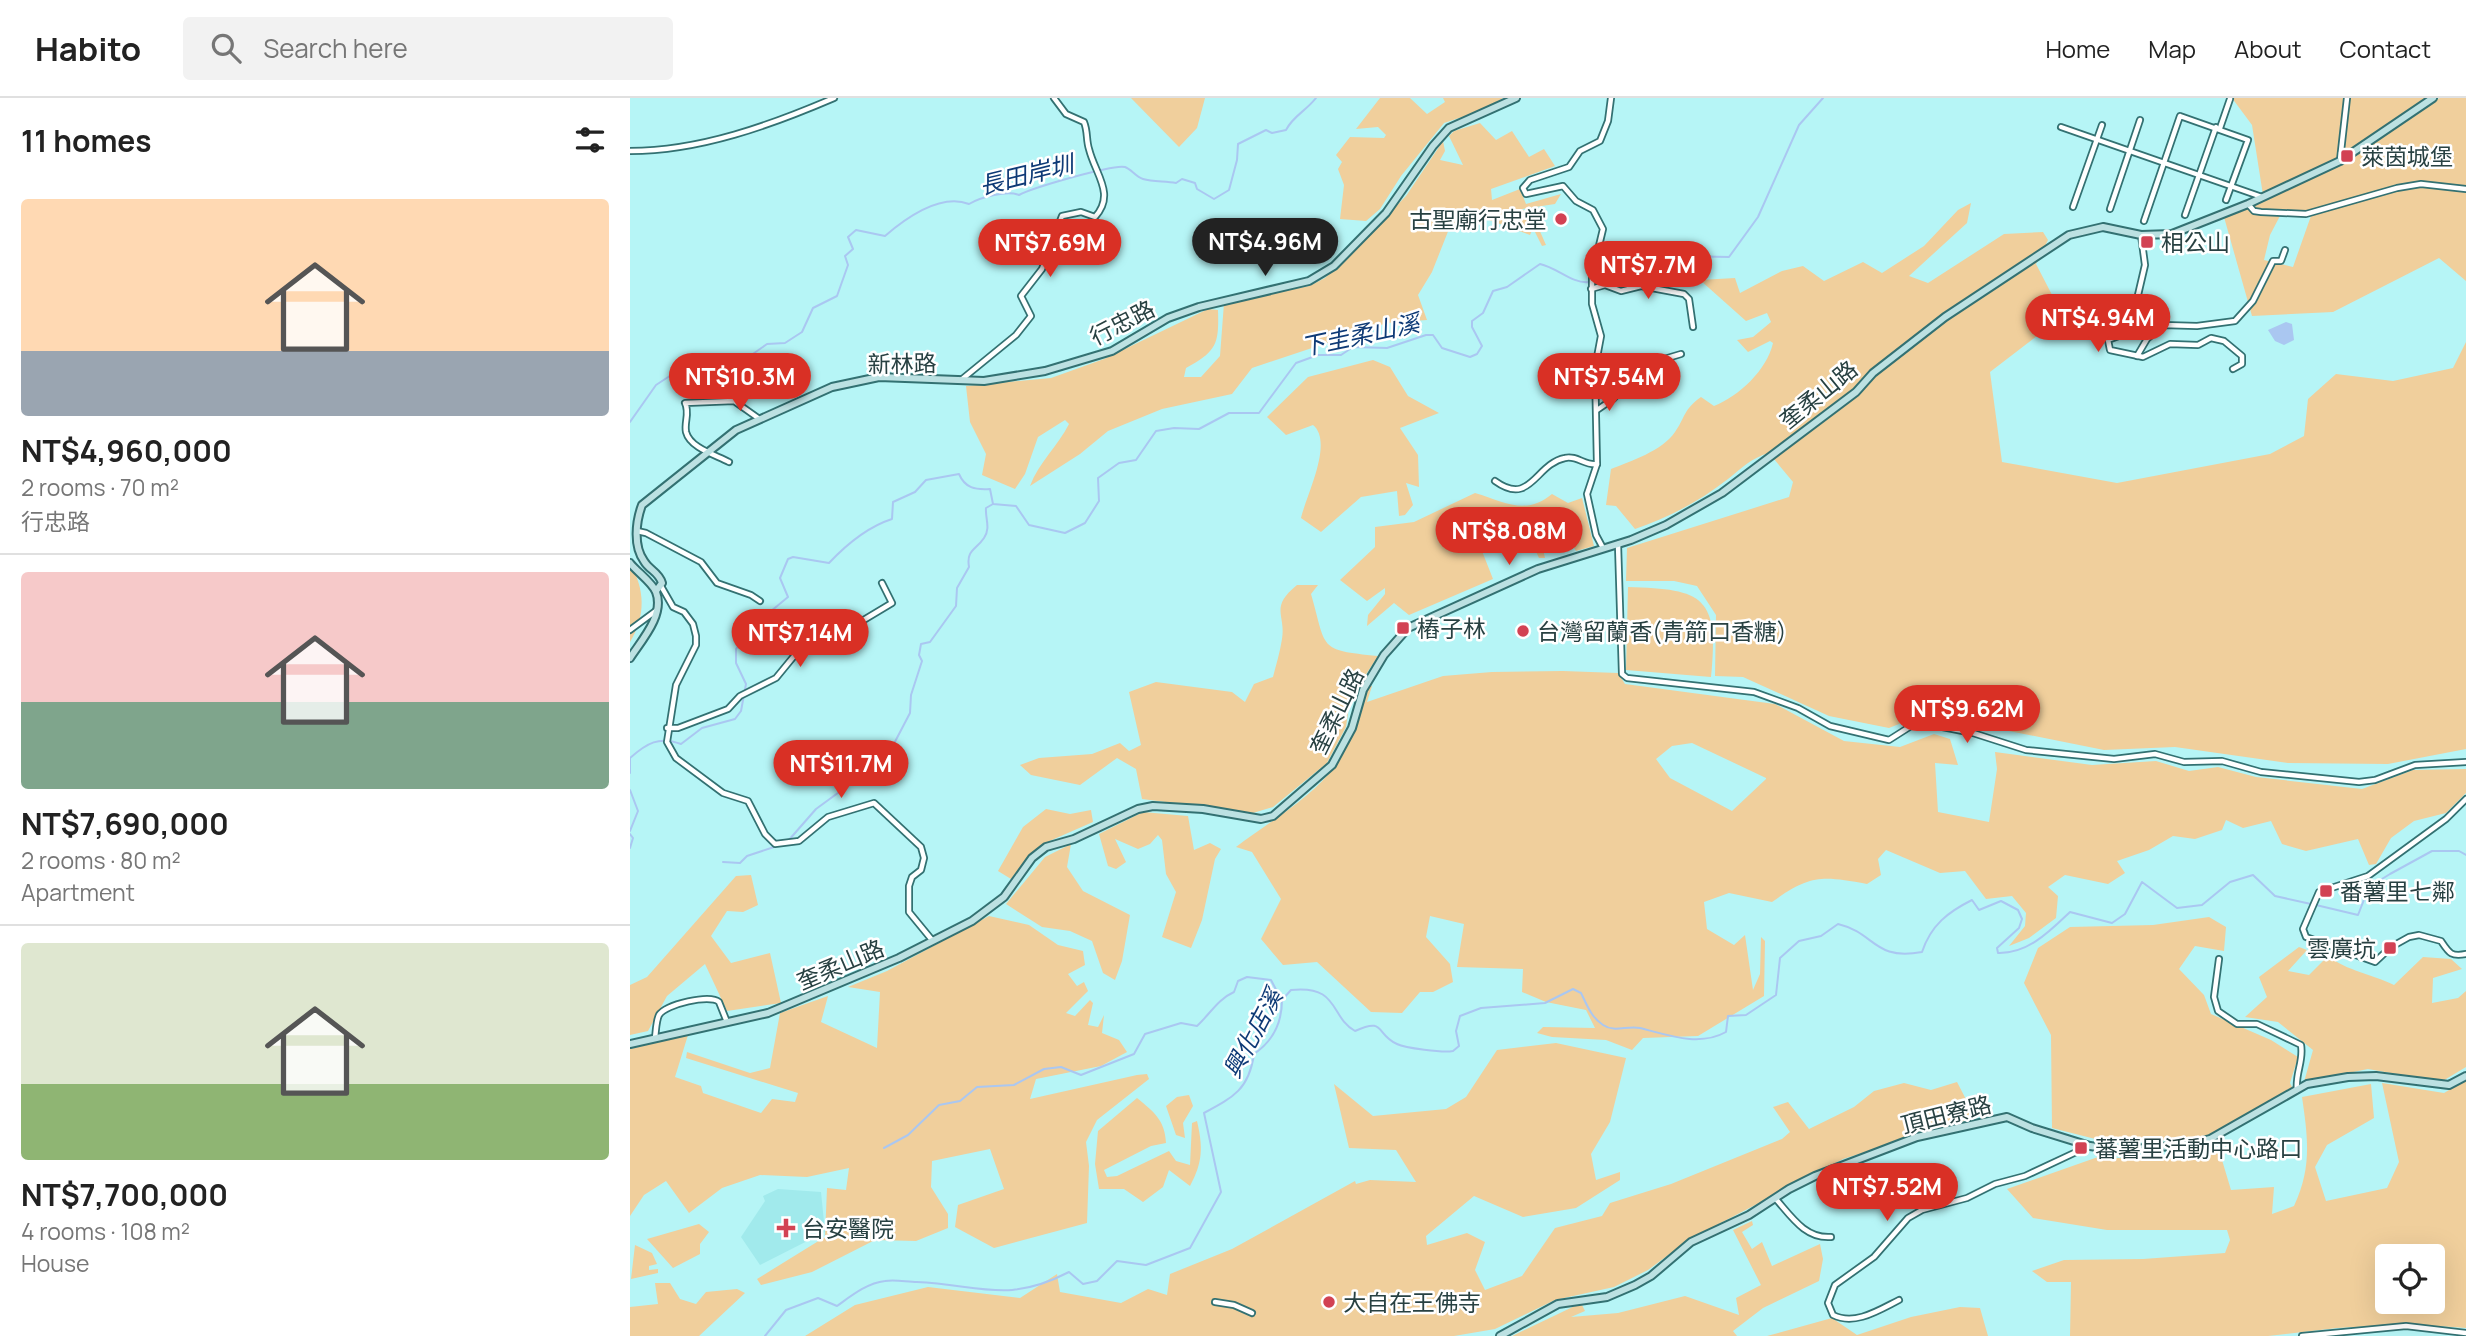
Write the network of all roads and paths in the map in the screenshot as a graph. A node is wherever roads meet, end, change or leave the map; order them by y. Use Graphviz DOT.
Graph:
graph roads {
  1 [pos="834,98"];
  2 [pos="1054,98"];
  3 [pos="1516,98"];
  4 [pos="1611,98"];
  5 [pos="2347,98"];
  6 [pos="2433,98"];
  7 [pos="2230,99"];
  8 [pos="2140,120"];
  9 [pos="2102,125"];
  10 [pos="2061,127"];
  11 [pos="2218,128"];
  12 [pos="2097,140"];
  13 [pos="630,151"];
  14 [pos="2129,151"];
  15 [pos="2340,161"];
  16 [pos="2164,163"];
  17 [pos="2198,175"];
  18 [pos="2231,186"];
  19 [pos="2466,189"];
  20 [pos="2263,197"];
  21 [pos="2226,200"];
  22 [pos="2248,204"];
  23 [pos="2073,207"];
  24 [pos="2110,209"];
  25 [pos="2185,215"];
  26 [pos="2144,220"];
  27 [pos="2141,235"];
  28 [pos="2285,250"];
  29 [pos="1591,287"];
  30 [pos="1693,327"];
  31 [pos="1681,354"];
  32 [pos="2137,356"];
  33 [pos="2233,369"];
  34 [pos="961,380"];
  35 [pos="1597,410"];
  36 [pos="758,418"];
  37 [pos="708,453"];
  38 [pos="729,462"];
  39 [pos="1597,464"];
  40 [pos="1495,481"];
  41 [pos="637,531"];
  42 [pos="1618,544"];
  43 [pos="1603,548"];
  44 [pos="630,563"];
  45 [pos="882,583"];
  46 [pos="658,588"];
  47 [pos="760,601"];
  48 [pos="657,610"];
  49 [pos="630,630"];
  50 [pos="630,658"];
  51 [pos="667,728"];
  52 [pos="2466,762"];
  53 [pos="2466,799"];
  54 [pos="932,940"];
  55 [pos="2466,954"];
  56 [pos="2220,959"];
  57 [pos="727,1022"];
  58 [pos="655,1038"];
  59 [pos="630,1044"];
  60 [pos="2466,1076"];
  61 [pos="2297,1090"];
  62 [pos="2090,1146"];
  63 [pos="1775,1198"];
  64 [pos="1831,1237"];
  65 [pos="1899,1300"];
  66 [pos="1214,1302"];
  67 [pos="1252,1312"];
  68 [pos="2466,1333"];
  69 [pos="1500,1336"];
  70 [pos="2302,1336"];
  1 -- 13 [label="street"];
  2 -- 34 [label="street"];
  3 -- 34 [label="street, 行忠路"];
  4 -- 29 [label="street"];
  5 -- 15 [label="street"];
  6 -- 15 [label="street, 奎柔山路"];
  7 -- 11 [label="street"];
  8 -- 14 [label="street"];
  9 -- 12 [label="street"];
  10 -- 12 [label="street"];
  11 -- 16 [label="street"];
  11 -- 17 [label="street"];
  11 -- 18 [label="street"];
  12 -- 14 [label="street"];
  12 -- 23 [label="street"];
  14 -- 16 [label="street"];
  14 -- 24 [label="street"];
  15 -- 20 [label="street, 奎柔山路"];
  16 -- 17 [label="street"];
  16 -- 26 [label="street"];
  17 -- 18 [label="street"];
  17 -- 25 [label="street"];
  18 -- 20 [label="street"];
  18 -- 21 [label="street"];
  19 -- 22 [label="street"];
  20 -- 22 [label="street, 奎柔山路"];
  22 -- 27 [label="street, 奎柔山路"];
  27 -- 32 [label="street"];
  27 -- 42 [label="street, 奎柔山路"];
  28 -- 32 [label="street"];
  29 -- 30 [label="street"];
  29 -- 35 [label="street"];
  31 -- 35 [label="street"];
  32 -- 33 [label="street"];
  34 -- 36 [label="street, 新林路"];
  35 -- 39 [label="street"];
  36 -- 37 [label="street, 新林路"];
  36 -- 37 [label="street"];
  37 -- 38 [label="street"];
  37 -- 41 [label="street, 新林路"];
  39 -- 40 [label="street"];
  39 -- 43 [label="street"];
  41 -- 46 [label="street"];
  41 -- 47 [label="street"];
  42 -- 43 [label="street, 奎柔山路"];
  42 -- 52 [label="street"];
  43 -- 54 [label="street, 奎柔山路"];
  44 -- 46 [label="street"];
  45 -- 51 [label="street"];
  46 -- 48 [label="street"];
  46 -- 51 [label="street"];
  48 -- 49 [label="street"];
  48 -- 50 [label="street"];
  51 -- 54 [label="street"];
  53 -- 55 [label="street"];
  54 -- 57 [label="street, 奎柔山路"];
  56 -- 61 [label="street"];
  57 -- 58 [label="street, 奎柔山路"];
  57 -- 58 [label="street"];
  58 -- 59 [label="street, 奎柔山路"];
  60 -- 61 [label="street, 頂田寮路"];
  61 -- 62 [label="street, 頂田寮路"];
  62 -- 63 [label="street, 頂田寮路"];
  62 -- 65 [label="street"];
  63 -- 64 [label="street"];
  63 -- 69 [label="street, 頂田寮路"];
  66 -- 67 [label="street"];
  68 -- 70 [label="street"];
}
